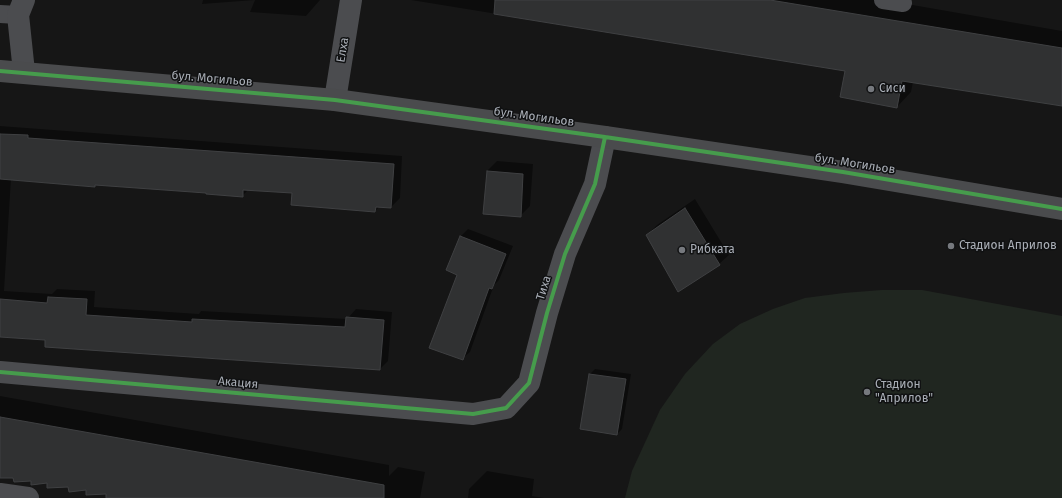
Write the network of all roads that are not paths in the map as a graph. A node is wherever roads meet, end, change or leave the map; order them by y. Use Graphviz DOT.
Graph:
graph roads {
  1 [pos="351,0"];
  2 [pos="883,0"];
  3 [pos="903,3"];
  4 [pos="14,10"];
  5 [pos="0,71"];
  6 [pos="24,72"];
  7 [pos="335,100"];
  8 [pos="605,136"];
  9 [pos="1062,209"];
  10 [pos="0,372"];
  11 [pos="473,414"];
  12 [pos="0,494"];
  13 [pos="28,498"];
  1 -- 7 [label="street, Елха"];
  2 -- 3 [label="lane"];
  4 -- 6 [label="street"];
  5 -- 6 [label="street, бул. Могильов"];
  6 -- 7 [label="street, бул. Могильов"];
  7 -- 8 [label="street, бул. Могильов"];
  8 -- 9 [label="street, бул. Могильов"];
  8 -- 11 [label="street, Тиха"];
  10 -- 11 [label="street, Акация"];
  12 -- 13 [label="street"];
}
